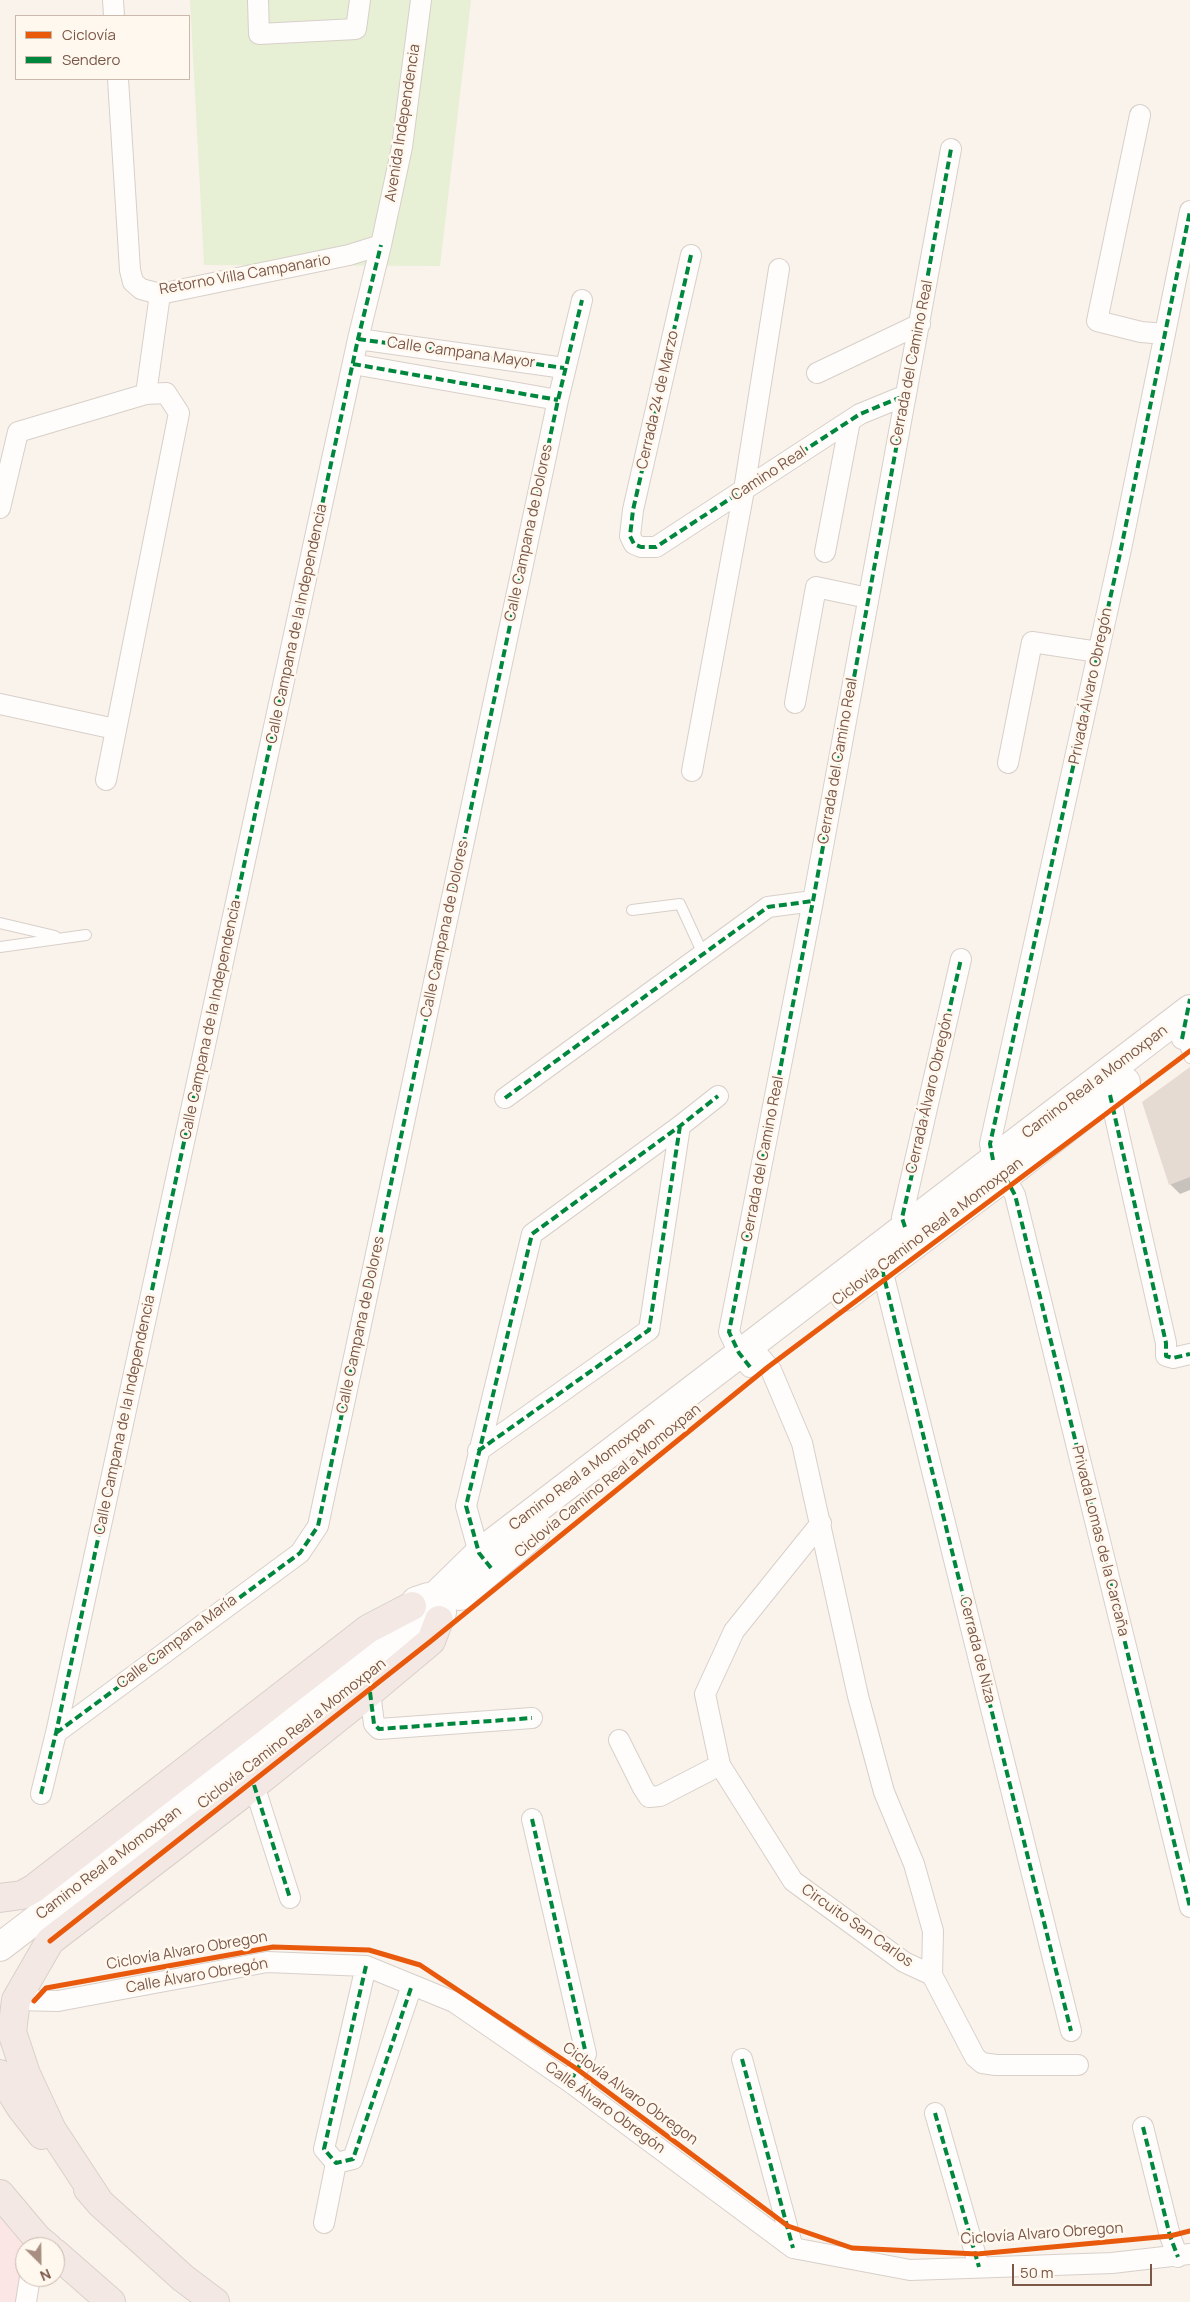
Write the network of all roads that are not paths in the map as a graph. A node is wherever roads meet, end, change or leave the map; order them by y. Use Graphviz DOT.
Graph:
graph roads {
  1 [pos="113,0"];
  2 [pos="258,0"];
  3 [pos="360,0"];
  4 [pos="421,0"];
  5 [pos="114,15"];
  6 [pos="118,80"];
  7 [pos="1140,115"];
  8 [pos="951,149"];
  9 [pos="1190,211"];
  10 [pos="381,245"];
  11 [pos="691,255"];
  12 [pos="779,269"];
  13 [pos="160,294"];
  14 [pos="582,300"];
  15 [pos="920,324"];
  16 [pos="1165,334"];
  17 [pos="358,338"];
  18 [pos="353,364"];
  19 [pos="564,368"];
  20 [pos="818,373"];
  21 [pos="146,394"];
  22 [pos="904,396"];
  23 [pos="558,400"];
  24 [pos="850,421"];
  25 [pos="744,490"];
  26 [pos="0,508"];
  27 [pos="634,544"];
  28 [pos="825,552"];
  29 [pos="868,598"];
  30 [pos="1098,652"];
  31 [pos="795,703"];
  32 [pos="0,704"];
  33 [pos="116,729"];
  34 [pos="1008,763"];
  35 [pos="692,771"];
  36 [pos="106,780"];
  37 [pos="813,900"];
  38 [pos="632,910"];
  39 [pos="0,923"];
  40 [pos="86,935"];
  41 [pos="62,938"];
  42 [pos="0,946"];
  43 [pos="703,954"];
  44 [pos="960,959"];
  45 [pos="1188,1025"];
  46 [pos="1110,1095"];
  47 [pos="718,1096"];
  48 [pos="505,1098"];
  49 [pos="680,1126"];
  50 [pos="999,1168"];
  51 [pos="905,1227"];
  52 [pos="882,1269"];
  53 [pos="1190,1354"];
  54 [pos="750,1356"];
  55 [pos="478,1451"];
  56 [pos="821,1523"];
  57 [pos="480,1550"];
  58 [pos="300,1553"];
  59 [pos="432,1609"];
  60 [pos="371,1701"];
  61 [pos="532,1718"];
  62 [pos="56,1733"];
  63 [pos="619,1740"];
  64 [pos="720,1765"];
  65 [pos="254,1785"];
  66 [pos="41,1794"];
  67 [pos="532,1819"];
  68 [pos="0,1898"];
  69 [pos="290,1898"];
  70 [pos="1190,1907"];
  71 [pos="7,1941"];
  72 [pos="366,1966"];
  73 [pos="932,1975"];
  74 [pos="412,1985"];
  75 [pos="16,2000"];
  76 [pos="1071,2032"];
  77 [pos="742,2059"];
  78 [pos="1078,2065"];
  79 [pos="0,2074"];
  80 [pos="570,2082"];
  81 [pos="935,2113"];
  82 [pos="1143,2127"];
  83 [pos="336,2164"];
  84 [pos="0,2194"];
  85 [pos="100,2203"];
  86 [pos="0,2211"];
  87 [pos="324,2224"];
  88 [pos="33,2237"];
  89 [pos="36,2237"];
  90 [pos="793,2248"];
  91 [pos="1184,2255"];
  92 [pos="65,2263"];
  93 [pos="979,2267"];
  94 [pos="28,2287"];
  95 [pos="26,2302"];
  96 [pos="112,2302"];
  97 [pos="215,2302"];
  1 -- 5 [label="street"];
  2 -- 3 [label="street"];
  4 -- 10 [label="street, Avenida Independencia"];
  6 -- 13 [label="street, Retorno Villa Campanario"];
  7 -- 16 [label="street"];
  8 -- 15 [label="street, Cerrada del Camino Real"];
  9 -- 16 [label="street, Privada Álvaro Obregón"];
  10 -- 13 [label="street, Retorno Villa Campanario"];
  10 -- 17 [label="street, Calle Campana de la Independencia"];
  11 -- 27 [label="street, Cerrada 24 de Marzo"];
  12 -- 25 [label="street"];
  13 -- 21 [label="street"];
  14 -- 19 [label="street, Calle Campana de Dolores"];
  15 -- 20 [label="street"];
  15 -- 22 [label="street, Cerrada del Camino Real"];
  16 -- 30 [label="street, Privada Álvaro Obregón"];
  17 -- 18 [label="street, Calle Campana de la Independencia"];
  17 -- 19 [label="street, Calle Campana Mayor"];
  18 -- 23 [label="street, Calle Campana Mayor"];
  18 -- 62 [label="street, Calle Campana de la Independencia"];
  19 -- 23 [label="street, Calle Campana de Dolores"];
  21 -- 26 [label="street"];
  21 -- 33 [label="street"];
  22 -- 24 [label="street, Camino Real"];
  22 -- 29 [label="street, Cerrada del Camino Real"];
  23 -- 58 [label="street, Calle Campana de Dolores"];
  24 -- 25 [label="street, Camino Real"];
  24 -- 28 [label="street"];
  25 -- 27 [label="street, Camino Real"];
  25 -- 35 [label="street"];
  29 -- 31 [label="street"];
  29 -- 37 [label="street, Cerrada del Camino Real"];
  30 -- 34 [label="street"];
  30 -- 50 [label="street, Privada Álvaro Obregón"];
  32 -- 33 [label="street"];
  33 -- 36 [label="street"];
  37 -- 43 [label="street"];
  37 -- 54 [label="street, Cerrada del Camino Real"];
  38 -- 43 [label="lane"];
  39 -- 41 [label="lane"];
  40 -- 41 [label="lane"];
  41 -- 42 [label="lane"];
  43 -- 48 [label="street"];
  44 -- 51 [label="street, Cerrada Álvaro Obregón"];
  45 -- 46 [label="street, Camino Real a Momoxpan"];
  45 -- 50 [label="street, Camino Real a Momoxpan"];
  46 -- 50 [label="street, Camino Real a Momoxpan"];
  46 -- 53 [label="street"];
  47 -- 49 [label="street"];
  49 -- 55 [label="street"];
  49 -- 55 [label="street"];
  50 -- 51 [label="street, Camino Real a Momoxpan"];
  50 -- 52 [label="street, Camino Real a Momoxpan"];
  50 -- 70 [label="street, Privada Lomas de la Carcaña"];
  51 -- 54 [label="street, Camino Real a Momoxpan"];
  52 -- 54 [label="street, Camino Real a Momoxpan"];
  52 -- 76 [label="street, Cerrada de Niza"];
  54 -- 56 [label="street, Circuito San Carlos"];
  54 -- 57 [label="street, Camino Real a Momoxpan"];
  55 -- 57 [label="street"];
  56 -- 64 [label="street, Circuito San Carlos"];
  56 -- 73 [label="street, Circuito San Carlos"];
  57 -- 59 [label="street, Camino Real a Momoxpan"];
  58 -- 62 [label="street, Calle Campana María"];
  59 -- 60 [label="highway"];
  59 -- 68 [label="highway"];
  59 -- 71 [label="street, Camino Real a Momoxpan"];
  60 -- 61 [label="street"];
  60 -- 65 [label="highway"];
  62 -- 66 [label="street, Calle Campana de la Independencia"];
  63 -- 64 [label="street"];
  64 -- 73 [label="street, Circuito San Carlos"];
  65 -- 69 [label="street"];
  65 -- 75 [label="highway"];
  67 -- 80 [label="street"];
  72 -- 74 [label="street, Calle Álvaro Obregón"];
  72 -- 75 [label="street, Calle Álvaro Obregón"];
  72 -- 83 [label="street"];
  73 -- 78 [label="street"];
  74 -- 80 [label="street, Calle Álvaro Obregón"];
  74 -- 83 [label="street"];
  75 -- 85 [label="highway"];
  77 -- 90 [label="street"];
  79 -- 85 [label="highway"];
  80 -- 90 [label="street, Calle Álvaro Obregón"];
  81 -- 93 [label="street"];
  82 -- 91 [label="street"];
  83 -- 87 [label="street"];
  84 -- 89 [label="highway"];
  85 -- 97 [label="highway"];
  86 -- 88 [label="highway"];
  90 -- 93 [label="street, Calle Álvaro Obregón"];
  91 -- 93 [label="street, Calle Álvaro Obregón"];
  92 -- 96 [label="highway"];
  94 -- 95 [label="street"];
}
